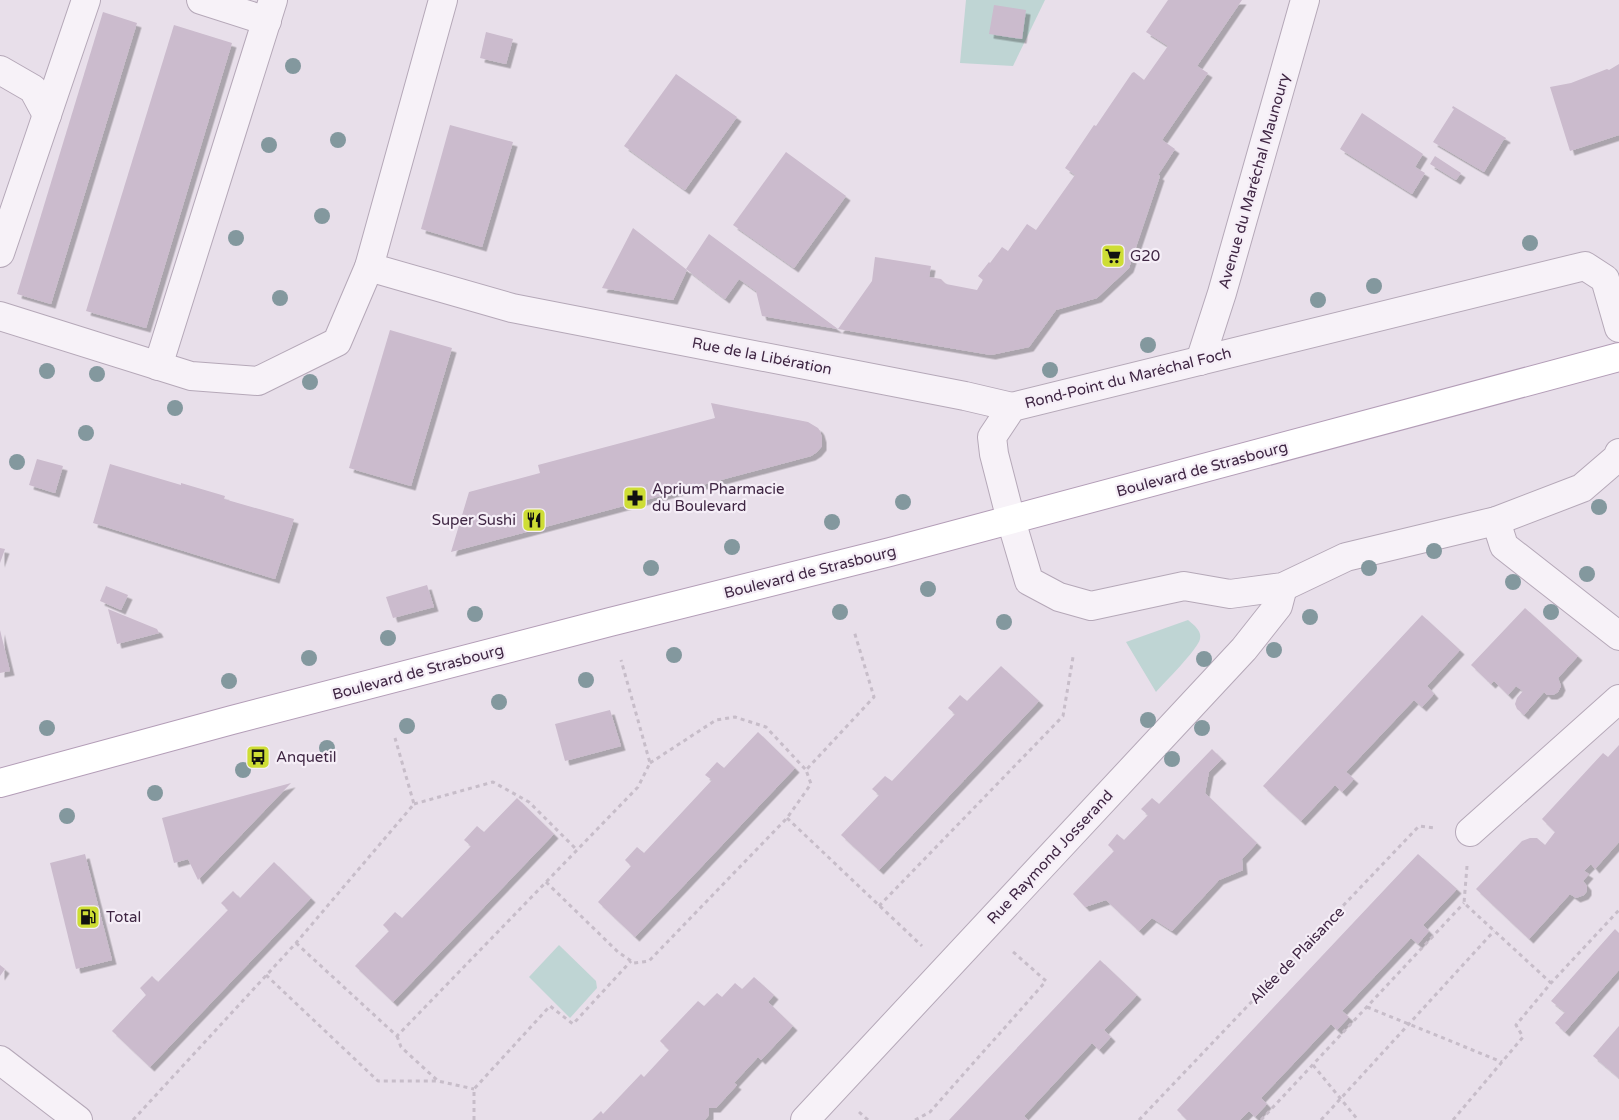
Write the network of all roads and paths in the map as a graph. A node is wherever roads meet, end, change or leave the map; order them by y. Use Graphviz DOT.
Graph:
graph roads {
  1 [pos="86,0"];
  2 [pos="201,0"];
  3 [pos="443,0"];
  4 [pos="1305,0"];
  5 [pos="270,10"];
  6 [pos="0,70"];
  7 [pos="47,115"];
  8 [pos="0,253"];
  9 [pos="369,267"];
  10 [pos="1612,272"];
  11 [pos="0,316"];
  12 [pos="1619,328"];
  13 [pos="1619,357"];
  14 [pos="1200,361"];
  15 [pos="158,366"];
  16 [pos="1012,407"];
  17 [pos="1619,453"];
  18 [pos="1011,520"];
  19 [pos="1496,521"];
  20 [pos="1283,587"];
  21 [pos="854,631"];
  22 [pos="1619,636"];
  23 [pos="1073,658"];
  24 [pos="621,660"];
  25 [pos="1619,699"];
  26 [pos="395,738"];
  27 [pos="650,763"];
  28 [pos="806,770"];
  29 [pos="0,783"];
  30 [pos="414,804"];
  31 [pos="787,818"];
  32 [pos="1470,832"];
  33 [pos="577,850"];
  34 [pos="546,882"];
  35 [pos="1464,903"];
  36 [pos="879,906"];
  37 [pos="1619,910"];
  38 [pos="984,927"];
  39 [pos="1494,931"];
  40 [pos="296,943"];
  41 [pos="631,961"];
  42 [pos="946,969"];
  43 [pos="266,975"];
  44 [pos="1551,983"];
  45 [pos="1367,1007"];
  46 [pos="1409,1024"];
  47 [pos="397,1036"];
  48 [pos="0,1060"];
  49 [pos="1502,1062"];
  50 [pos="1313,1065"];
  51 [pos="438,1081"];
  52 [pos="474,1089"];
  53 [pos="1340,1099"];
  54 [pos="78,1120"];
  55 [pos="133,1120"];
  56 [pos="474,1120"];
  57 [pos="805,1120"];
  58 [pos="915,1120"];
  59 [pos="1139,1120"];
  60 [pos="1261,1120"];
  61 [pos="1321,1120"];
  62 [pos="1358,1120"];
  63 [pos="1453,1120"];
  1 -- 7 [label="street"];
  2 -- 5 [label="street"];
  3 -- 9 [label="street"];
  4 -- 14 [label="street, Avenue du Maréchal Maunoury"];
  5 -- 15 [label="street"];
  6 -- 7 [label="street"];
  7 -- 8 [label="street"];
  9 -- 15 [label="street"];
  9 -- 16 [label="street, Rue de la Libération"];
  10 -- 12 [label="street, Rond-Point du Maréchal Foch"];
  10 -- 14 [label="street, Rond-Point du Maréchal Foch"];
  11 -- 15 [label="street"];
  13 -- 18 [label="main road, Boulevard de Strasbourg"];
  14 -- 16 [label="street, Rond-Point du Maréchal Foch"];
  16 -- 18 [label="street, Rond-Point du Maréchal Foch"];
  17 -- 19 [label="street, Rond-Point du Maréchal Foch"];
  18 -- 20 [label="street, Rond-Point du Maréchal Foch"];
  18 -- 29 [label="main road, Boulevard de Strasbourg"];
  19 -- 20 [label="street, Rond-Point du Maréchal Foch"];
  19 -- 22 [label="street"];
  20 -- 38 [label="street, Rue Raymond Josserand"];
  21 -- 28 [label="path"];
  23 -- 36 [label="path"];
  24 -- 27 [label="path"];
  25 -- 32 [label="street"];
  26 -- 30 [label="path"];
  27 -- 28 [label="path"];
  27 -- 33 [label="path"];
  28 -- 31 [label="path"];
  30 -- 33 [label="path"];
  30 -- 40 [label="path"];
  31 -- 36 [label="path"];
  31 -- 41 [label="path"];
  32 -- 35 [label="path"];
  32 -- 59 [label="path, Allée de Plaisance"];
  33 -- 34 [label="path"];
  34 -- 41 [label="path"];
  34 -- 47 [label="path"];
  35 -- 39 [label="path"];
  35 -- 45 [label="path"];
  36 -- 42 [label="path"];
  37 -- 44 [label="path"];
  38 -- 42 [label="street, Rue Raymond Josserand"];
  38 -- 58 [label="path"];
  39 -- 44 [label="path"];
  39 -- 46 [label="path"];
  40 -- 43 [label="path"];
  40 -- 47 [label="path"];
  41 -- 52 [label="path"];
  42 -- 57 [label="street, Rue Raymond Josserand"];
  43 -- 51 [label="path"];
  43 -- 55 [label="path"];
  44 -- 49 [label="path"];
  45 -- 46 [label="path"];
  45 -- 50 [label="path"];
  46 -- 49 [label="path"];
  46 -- 53 [label="path"];
  47 -- 51 [label="path"];
  48 -- 54 [label="street"];
  49 -- 63 [label="path"];
  50 -- 53 [label="path"];
  50 -- 60 [label="path"];
  51 -- 52 [label="path"];
  52 -- 56 [label="path"];
  53 -- 61 [label="path"];
  53 -- 62 [label="path"];
}
